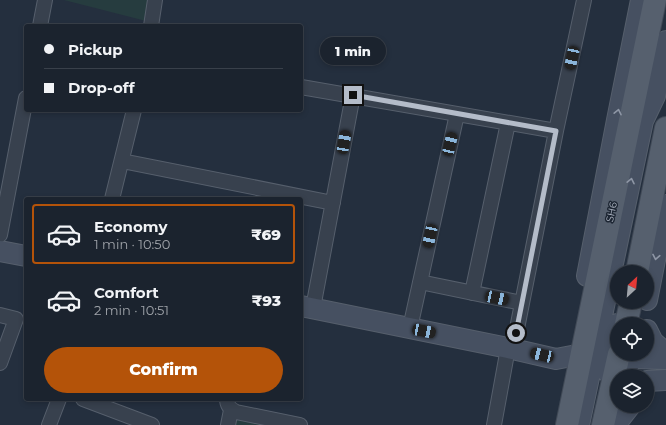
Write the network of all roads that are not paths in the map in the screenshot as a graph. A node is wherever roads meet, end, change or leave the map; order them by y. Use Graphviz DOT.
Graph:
graph roads {
  1 [pos="45,0"];
  2 [pos="155,0"];
  3 [pos="584,0"];
  4 [pos="641,0"];
  5 [pos="655,0"];
  6 [pos="40,24"];
  7 [pos="151,24"];
  8 [pos="666,41"];
  9 [pos="303,87"];
  10 [pos="353,95"];
  11 [pos="655,96"];
  12 [pos="24,109"];
  13 [pos="134,112"];
  14 [pos="457,114"];
  15 [pos="508,122"];
  16 [pos="666,128"];
  17 [pos="556,131"];
  18 [pos="122,162"];
  19 [pos="113,197"];
  20 [pos="298,197"];
  21 [pos="303,198"];
  22 [pos="333,204"];
  23 [pos="666,205"];
  24 [pos="0,235"];
  25 [pos="0,251"];
  26 [pos="24,256"];
  27 [pos="631,265"];
  28 [pos="639,265"];
  29 [pos="420,282"];
  30 [pos="472,293"];
  31 [pos="522,303"];
  32 [pos="307,307"];
  33 [pos="0,315"];
  34 [pos="642,317"];
  35 [pos="21,320"];
  36 [pos="410,328"];
  37 [pos="610,342"];
  38 [pos="654,343"];
  39 [pos="511,348"];
  40 [pos="666,353"];
  41 [pos="666,359"];
  42 [pos="0,363"];
  43 [pos="601,365"];
  44 [pos="58,401"];
  45 [pos="88,401"];
  46 [pos="229,404"];
  47 [pos="620,418"];
  48 [pos="49,425"];
  49 [pos="152,425"];
  50 [pos="228,425"];
  51 [pos="300,425"];
  52 [pos="494,425"];
  53 [pos="567,425"];
  54 [pos="579,425"];
  55 [pos="594,425"];
  1 -- 6 [label="street"];
  2 -- 7 [label="street"];
  3 -- 17 [label="street"];
  43 -- 4 [label="street, one-way"];
  5 -- 43 [label="main road, SH6"];
  8 -- 11 [label="street"];
  9 -- 10 [label="street"];
  10 -- 14 [label="street"];
  10 -- 22 [label="street"];
  11 -- 27 [label="street"];
  43 -- 11 [label="street, one-way"];
  12 -- 24 [label="street"];
  13 -- 18 [label="street"];
  14 -- 15 [label="street"];
  14 -- 29 [label="street"];
  15 -- 17 [label="street"];
  15 -- 30 [label="street"];
  16 -- 28 [label="main road"];
  17 -- 31 [label="street"];
  18 -- 19 [label="street"];
  18 -- 20 [label="street"];
  21 -- 22 [label="street"];
  22 -- 32 [label="street"];
  23 -- 34 [label="street, one-way"];
  25 -- 26 [label="street"];
  29 -- 30 [label="street"];
  29 -- 36 [label="street"];
  30 -- 31 [label="street"];
  31 -- 39 [label="street"];
  32 -- 36 [label="street"];
  33 -- 35 [label="street"];
  35 -- 42 [label="street"];
  36 -- 39 [label="street"];
  37 -- 43 [label="street"];
  38 -- 40 [label="street"];
  39 -- 43 [label="street"];
  39 -- 52 [label="street"];
  41 -- 43 [label="street"];
  43 -- 47 [label="main road, SH6"];
  43 -- 53 [label="main road, SH6"];
  43 -- 54 [label="street"];
  43 -- 55 [label="street"];
  44 -- 48 [label="street"];
  45 -- 49 [label="street"];
  46 -- 50 [label="street"];
  46 -- 51 [label="street"];
}
